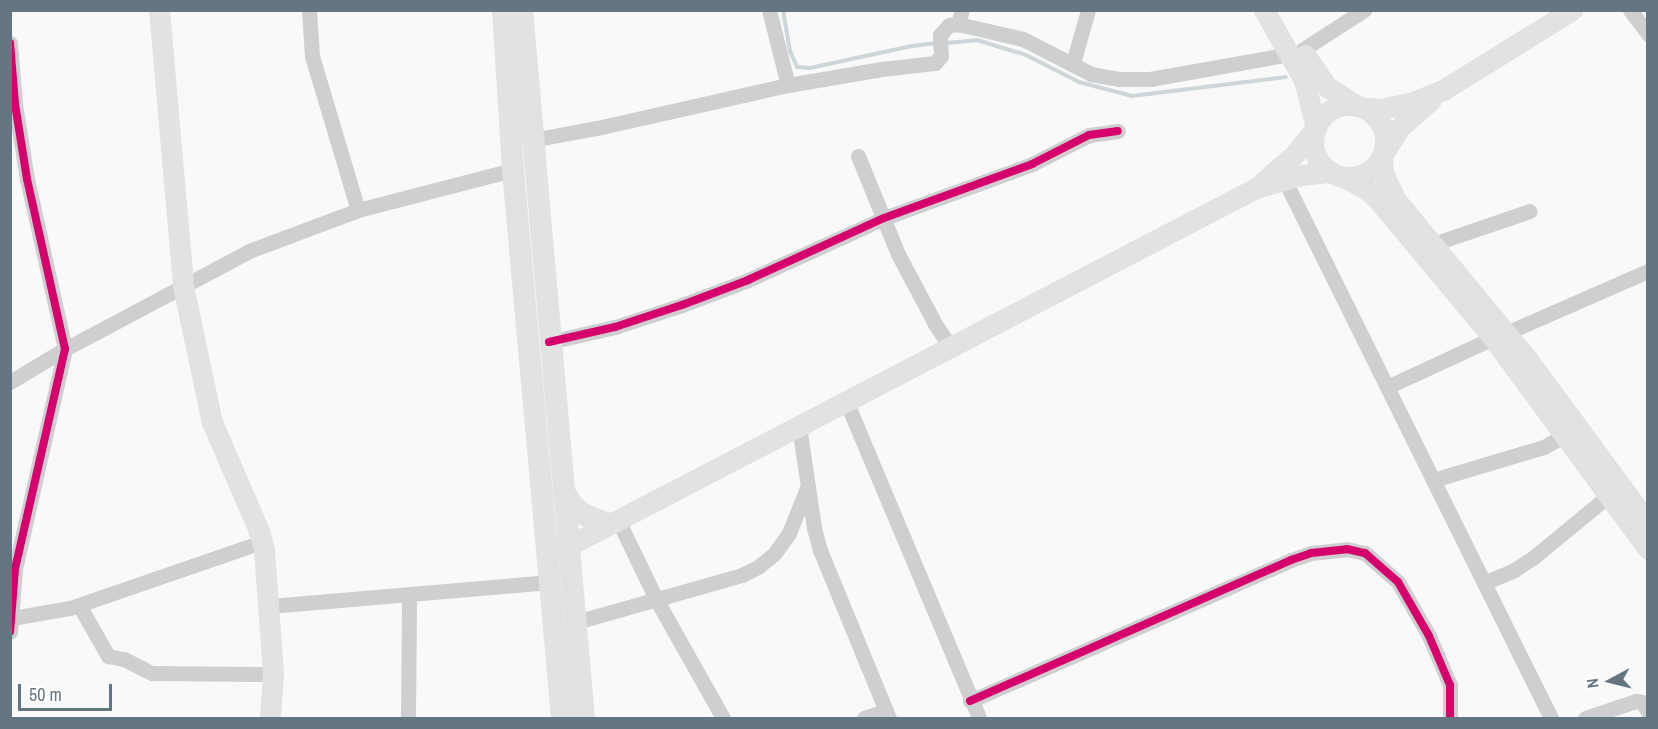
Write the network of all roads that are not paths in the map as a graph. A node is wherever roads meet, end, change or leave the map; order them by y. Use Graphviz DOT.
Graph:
graph roads {
  1 [pos="159,10"];
  2 [pos="309,10"];
  3 [pos="503,10"];
  4 [pos="522,10"];
  5 [pos="769,10"];
  6 [pos="1088,10"];
  7 [pos="1264,10"];
  8 [pos="1279,10"];
  9 [pos="1364,10"];
  10 [pos="1572,10"];
  11 [pos="1630,10"];
  12 [pos="960,17"];
  13 [pos="1647,34"];
  14 [pos="10,43"];
  15 [pos="1296,52"];
  16 [pos="1073,63"];
  17 [pos="788,85"];
  18 [pos="1443,90"];
  19 [pos="1360,106"];
  20 [pos="1316,128"];
  21 [pos="1118,131"];
  22 [pos="532,140"];
  23 [pos="1383,154"];
  24 [pos="858,156"];
  25 [pos="513,170"];
  26 [pos="1336,174"];
  27 [pos="1284,179"];
  28 [pos="1256,188"];
  29 [pos="358,210"];
  30 [pos="1530,211"];
  31 [pos="884,218"];
  32 [pos="1433,244"];
  33 [pos="1647,271"];
  34 [pos="183,286"];
  35 [pos="1500,335"];
  36 [pos="549,342"];
  37 [pos="950,346"];
  38 [pos="65,349"];
  39 [pos="10,382"];
  40 [pos="1387,387"];
  41 [pos="846,401"];
  42 [pos="799,426"];
  43 [pos="1563,436"];
  44 [pos="1433,480"];
  45 [pos="807,486"];
  46 [pos="564,492"];
  47 [pos="1610,498"];
  48 [pos="613,522"];
  49 [pos="1647,523"];
  50 [pos="262,542"];
  51 [pos="558,548"];
  52 [pos="1647,549"];
  53 [pos="550,582"];
  54 [pos="1484,583"];
  55 [pos="409,596"];
  56 [pos="656,599"];
  57 [pos="79,605"];
  58 [pos="270,606"];
  59 [pos="576,622"];
  60 [pos="11,625"];
  61 [pos="273,674"];
  62 [pos="970,700"];
  63 [pos="1647,712"];
  64 [pos="887,715"];
  65 [pos="270,718"];
  66 [pos="408,718"];
  67 [pos="562,718"];
  68 [pos="584,718"];
  69 [pos="723,718"];
  70 [pos="864,718"];
  71 [pos="979,718"];
  72 [pos="1450,718"];
  73 [pos="1551,718"];
  74 [pos="1585,718"];
  1 -- 34 [label="main road"];
  2 -- 29 [label="street"];
  3 -- 25 [label="main road"];
  4 -- 22 [label="main road"];
  5 -- 17 [label="street"];
  6 -- 16 [label="street"];
  7 -- 15 [label="main road"];
  8 -- 15 [label="main road"];
  9 -- 15 [label="street"];
  10 -- 18 [label="main road"];
  11 -- 13 [label="street"];
  12 -- 16 [label="street"];
  12 -- 17 [label="street"];
  14 -- 38 [label="street"];
  15 -- 16 [label="street"];
  15 -- 19 [label="main road"];
  15 -- 20 [label="main road"];
  17 -- 22 [label="street"];
  18 -- 19 [label="main road"];
  18 -- 23 [label="main road"];
  19 -- 20 [label="main road"];
  19 -- 23 [label="main road"];
  20 -- 26 [label="main road"];
  20 -- 28 [label="main road"];
  21 -- 31 [label="street"];
  22 -- 36 [label="main road"];
  23 -- 26 [label="main road"];
  23 -- 32 [label="main road"];
  24 -- 31 [label="street"];
  25 -- 29 [label="street"];
  25 -- 51 [label="main road"];
  26 -- 27 [label="main road"];
  26 -- 35 [label="main road"];
  27 -- 28 [label="main road"];
  27 -- 40 [label="street"];
  28 -- 37 [label="main road"];
  29 -- 34 [label="street"];
  30 -- 32 [label="street"];
  31 -- 36 [label="street"];
  31 -- 37 [label="street"];
  32 -- 35 [label="main road"];
  33 -- 35 [label="street"];
  34 -- 38 [label="street"];
  34 -- 50 [label="main road"];
  35 -- 40 [label="street"];
  35 -- 43 [label="main road"];
  35 -- 49 [label="main road"];
  36 -- 46 [label="main road"];
  37 -- 41 [label="main road"];
  38 -- 39 [label="street"];
  38 -- 60 [label="street"];
  40 -- 44 [label="street"];
  41 -- 42 [label="main road"];
  41 -- 62 [label="street"];
  42 -- 45 [label="street"];
  42 -- 48 [label="main road"];
  43 -- 44 [label="street"];
  43 -- 47 [label="main road"];
  44 -- 54 [label="street"];
  45 -- 56 [label="street"];
  45 -- 64 [label="street"];
  46 -- 48 [label="main road"];
  46 -- 51 [label="main road"];
  47 -- 52 [label="main road"];
  47 -- 54 [label="street"];
  48 -- 51 [label="main road"];
  48 -- 56 [label="street"];
  50 -- 57 [label="street"];
  50 -- 58 [label="main road"];
  51 -- 53 [label="main road"];
  51 -- 59 [label="main road"];
  53 -- 55 [label="street"];
  53 -- 67 [label="main road"];
  54 -- 73 [label="street"];
  55 -- 58 [label="street"];
  55 -- 66 [label="street"];
  56 -- 59 [label="street"];
  56 -- 69 [label="street"];
  57 -- 60 [label="street"];
  57 -- 61 [label="street"];
  58 -- 61 [label="main road"];
  59 -- 68 [label="main road"];
  61 -- 65 [label="main road"];
  62 -- 71 [label="street"];
  62 -- 72 [label="street"];
  63 -- 74 [label="street"];
  64 -- 70 [label="street"];
}
